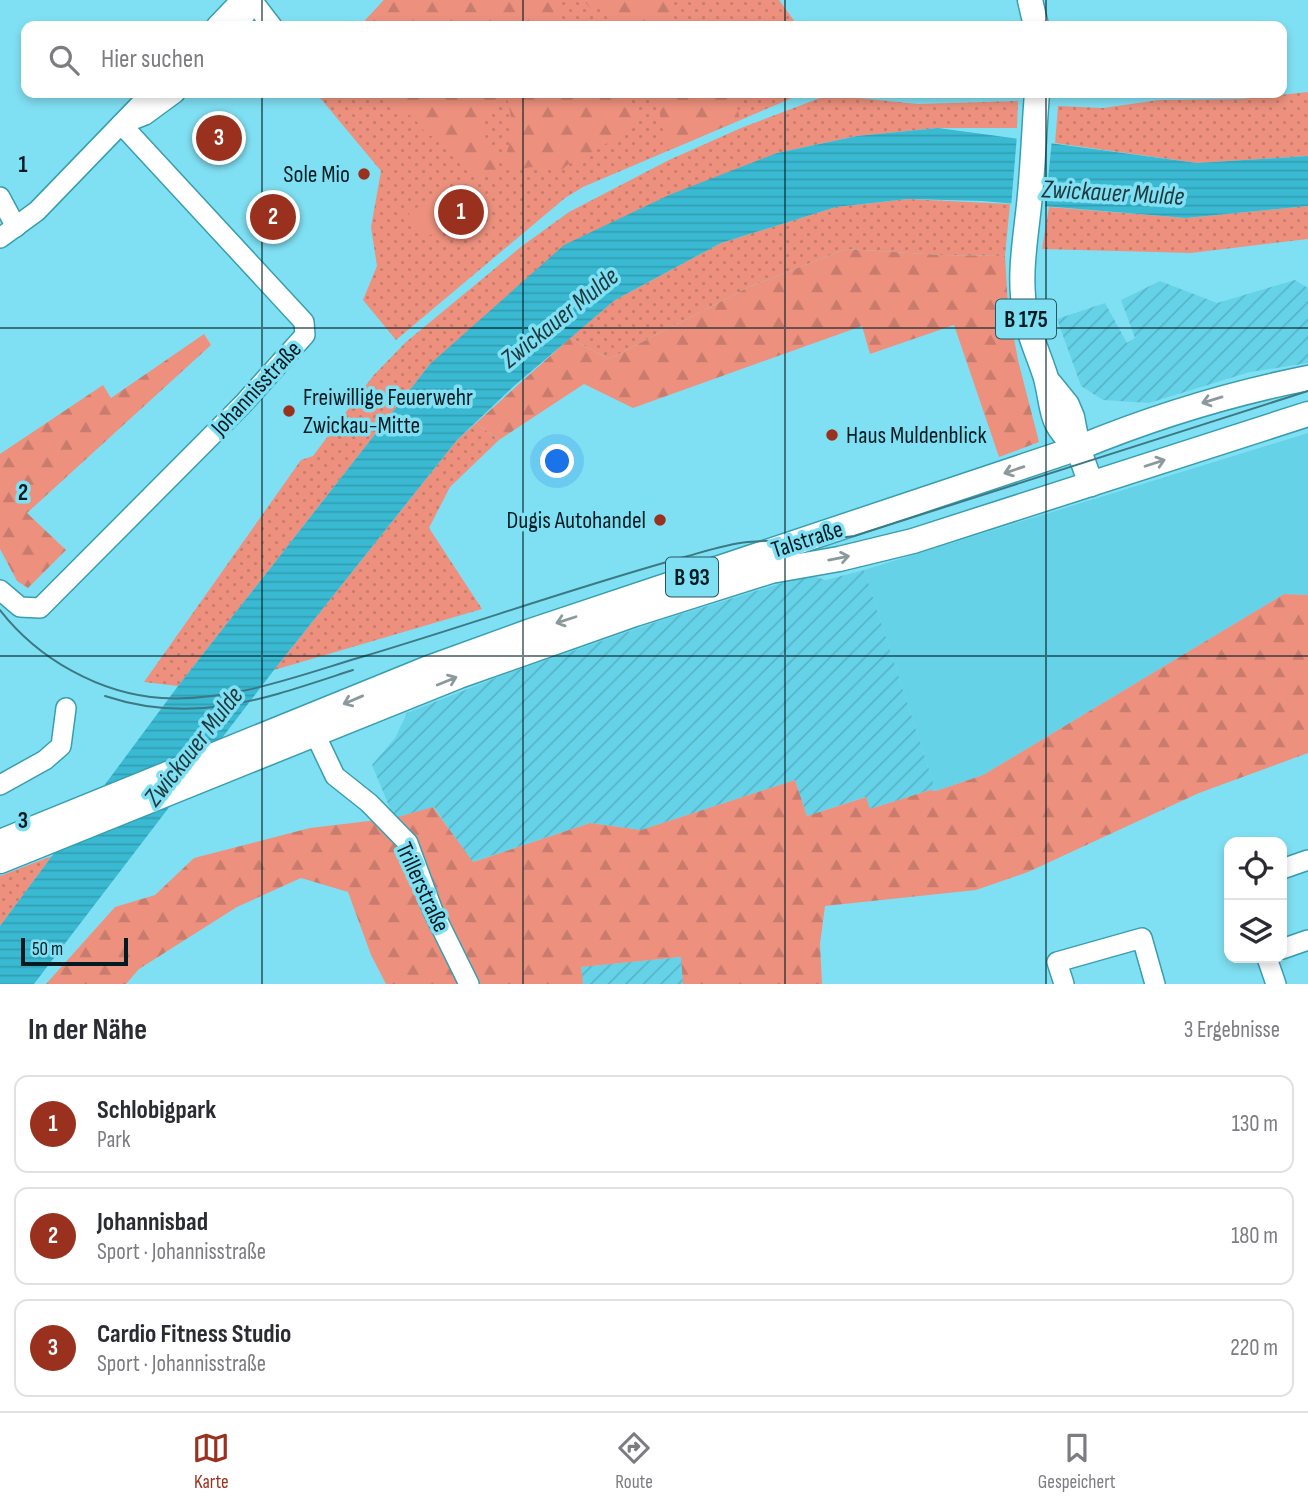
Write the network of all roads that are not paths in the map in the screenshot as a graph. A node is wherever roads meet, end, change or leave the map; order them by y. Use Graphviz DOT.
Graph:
graph roads {
  1 [pos="241,0"];
  2 [pos="249,0"];
  3 [pos="1030,0"];
  4 [pos="221,21"];
  5 [pos="241,21"];
  6 [pos="268,21"];
  7 [pos="1035,21"];
  8 [pos="147,98"];
  9 [pos="167,98"];
  10 [pos="1037,98"];
  11 [pos="121,124"];
  12 [pos="0,197"];
  13 [pos="8,232"];
  14 [pos="1308,378"];
  15 [pos="1308,414"];
  16 [pos="1079,448"];
  17 [pos="1091,484"];
  18 [pos="0,590"];
  19 [pos="66,708"];
  20 [pos="313,726"];
  21 [pos="0,786"];
  22 [pos="0,842"];
  23 [pos="1308,860"];
  24 [pos="0,861"];
  25 [pos="1287,867"];
  26 [pos="1308,940"];
  27 [pos="1287,947"];
  28 [pos="1269,963"];
  29 [pos="470,984"];
  30 [pos="1064,984"];
  31 [pos="1156,984"];
  32 [pos="1276,984"];
  1 -- 4 [label="street"];
  2 -- 5 [label="street"];
  2 -- 6 [label="street"];
  3 -- 7 [label="main road"];
  8 -- 11 [label="street"];
  9 -- 11 [label="street"];
  10 -- 16 [label="main road, B 175"];
  11 -- 13 [label="street"];
  11 -- 18 [label="street, Johannisstraße"];
  12 -- 13 [label="street"];
  14 -- 16 [label="main road, Talstraße / B 93, one-way"];
  17 -- 15 [label="main road, Talstraße / B 93, one-way"];
  16 -- 17 [label="main road, B 175"];
  16 -- 20 [label="main road, Talstraße / B 93, one-way"];
  20 -- 17 [label="main road, Talstraße / B 93, one-way"];
  19 -- 21 [label="street"];
  20 -- 22 [label="main road, B 93"];
  20 -- 24 [label="main road, B 93"];
  20 -- 29 [label="street, Trillerstraße"];
  23 -- 25 [label="street"];
  26 -- 27 [label="street"];
  28 -- 32 [label="street"];
  30 -- 31 [label="street"];
}
